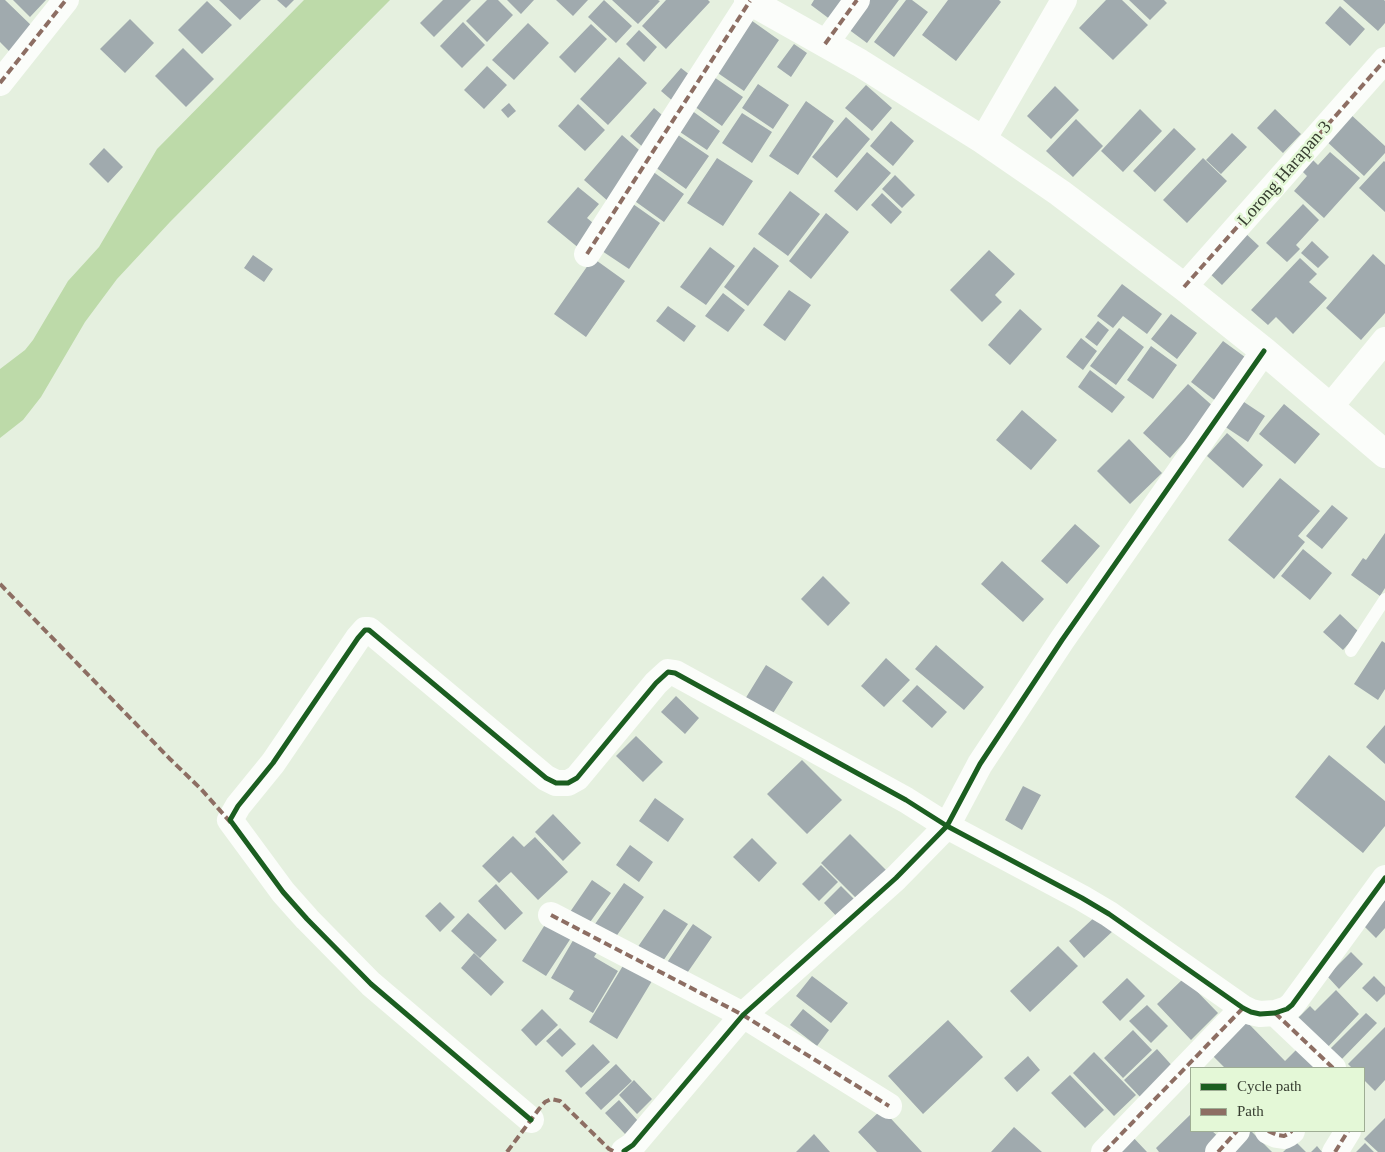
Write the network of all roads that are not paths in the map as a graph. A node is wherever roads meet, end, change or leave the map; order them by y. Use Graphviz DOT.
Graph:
graph roads {
  1 [pos="66,0"];
  2 [pos="749,0"];
  3 [pos="857,0"];
  4 [pos="1064,0"];
  5 [pos="825,44"];
  6 [pos="1385,60"];
  7 [pos="0,83"];
  8 [pos="983,140"];
  9 [pos="588,254"];
  10 [pos="1184,288"];
  11 [pos="1385,340"];
  12 [pos="1264,351"];
  13 [pos="1330,406"];
  14 [pos="1385,454"];
  15 [pos="1385,599"];
  16 [pos="1351,651"];
  17 [pos="946,826"];
  18 [pos="1385,878"];
  19 [pos="551,916"];
  20 [pos="1243,1008"];
  21 [pos="1275,1014"];
  22 [pos="743,1015"];
  23 [pos="1331,1067"];
  24 [pos="889,1106"];
  25 [pos="531,1120"];
  26 [pos="1236,1132"];
  27 [pos="1270,1132"];
  28 [pos="1291,1132"];
  29 [pos="1347,1132"];
  30 [pos="624,1151"];
  31 [pos="1104,1152"];
  32 [pos="1218,1152"];
  33 [pos="1335,1152"];
  1 -- 7 [label="street"];
  2 -- 5 [label="main road"];
  2 -- 9 [label="street"];
  3 -- 5 [label="street"];
  4 -- 8 [label="street"];
  5 -- 8 [label="main road"];
  6 -- 10 [label="street, Lorong Harapan 3"];
  8 -- 10 [label="main road"];
  10 -- 12 [label="main road"];
  11 -- 13 [label="street"];
  12 -- 13 [label="main road"];
  12 -- 17 [label="street"];
  13 -- 14 [label="main road"];
  15 -- 16 [label="lane"];
  17 -- 20 [label="street"];
  17 -- 22 [label="street"];
  17 -- 25 [label="street"];
  18 -- 21 [label="street"];
  19 -- 22 [label="street"];
  20 -- 21 [label="street"];
  20 -- 31 [label="street"];
  21 -- 23 [label="street"];
  22 -- 24 [label="street"];
  22 -- 30 [label="street"];
  26 -- 32 [label="street"];
  27 -- 28 [label="street"];
  29 -- 33 [label="street"];
}
